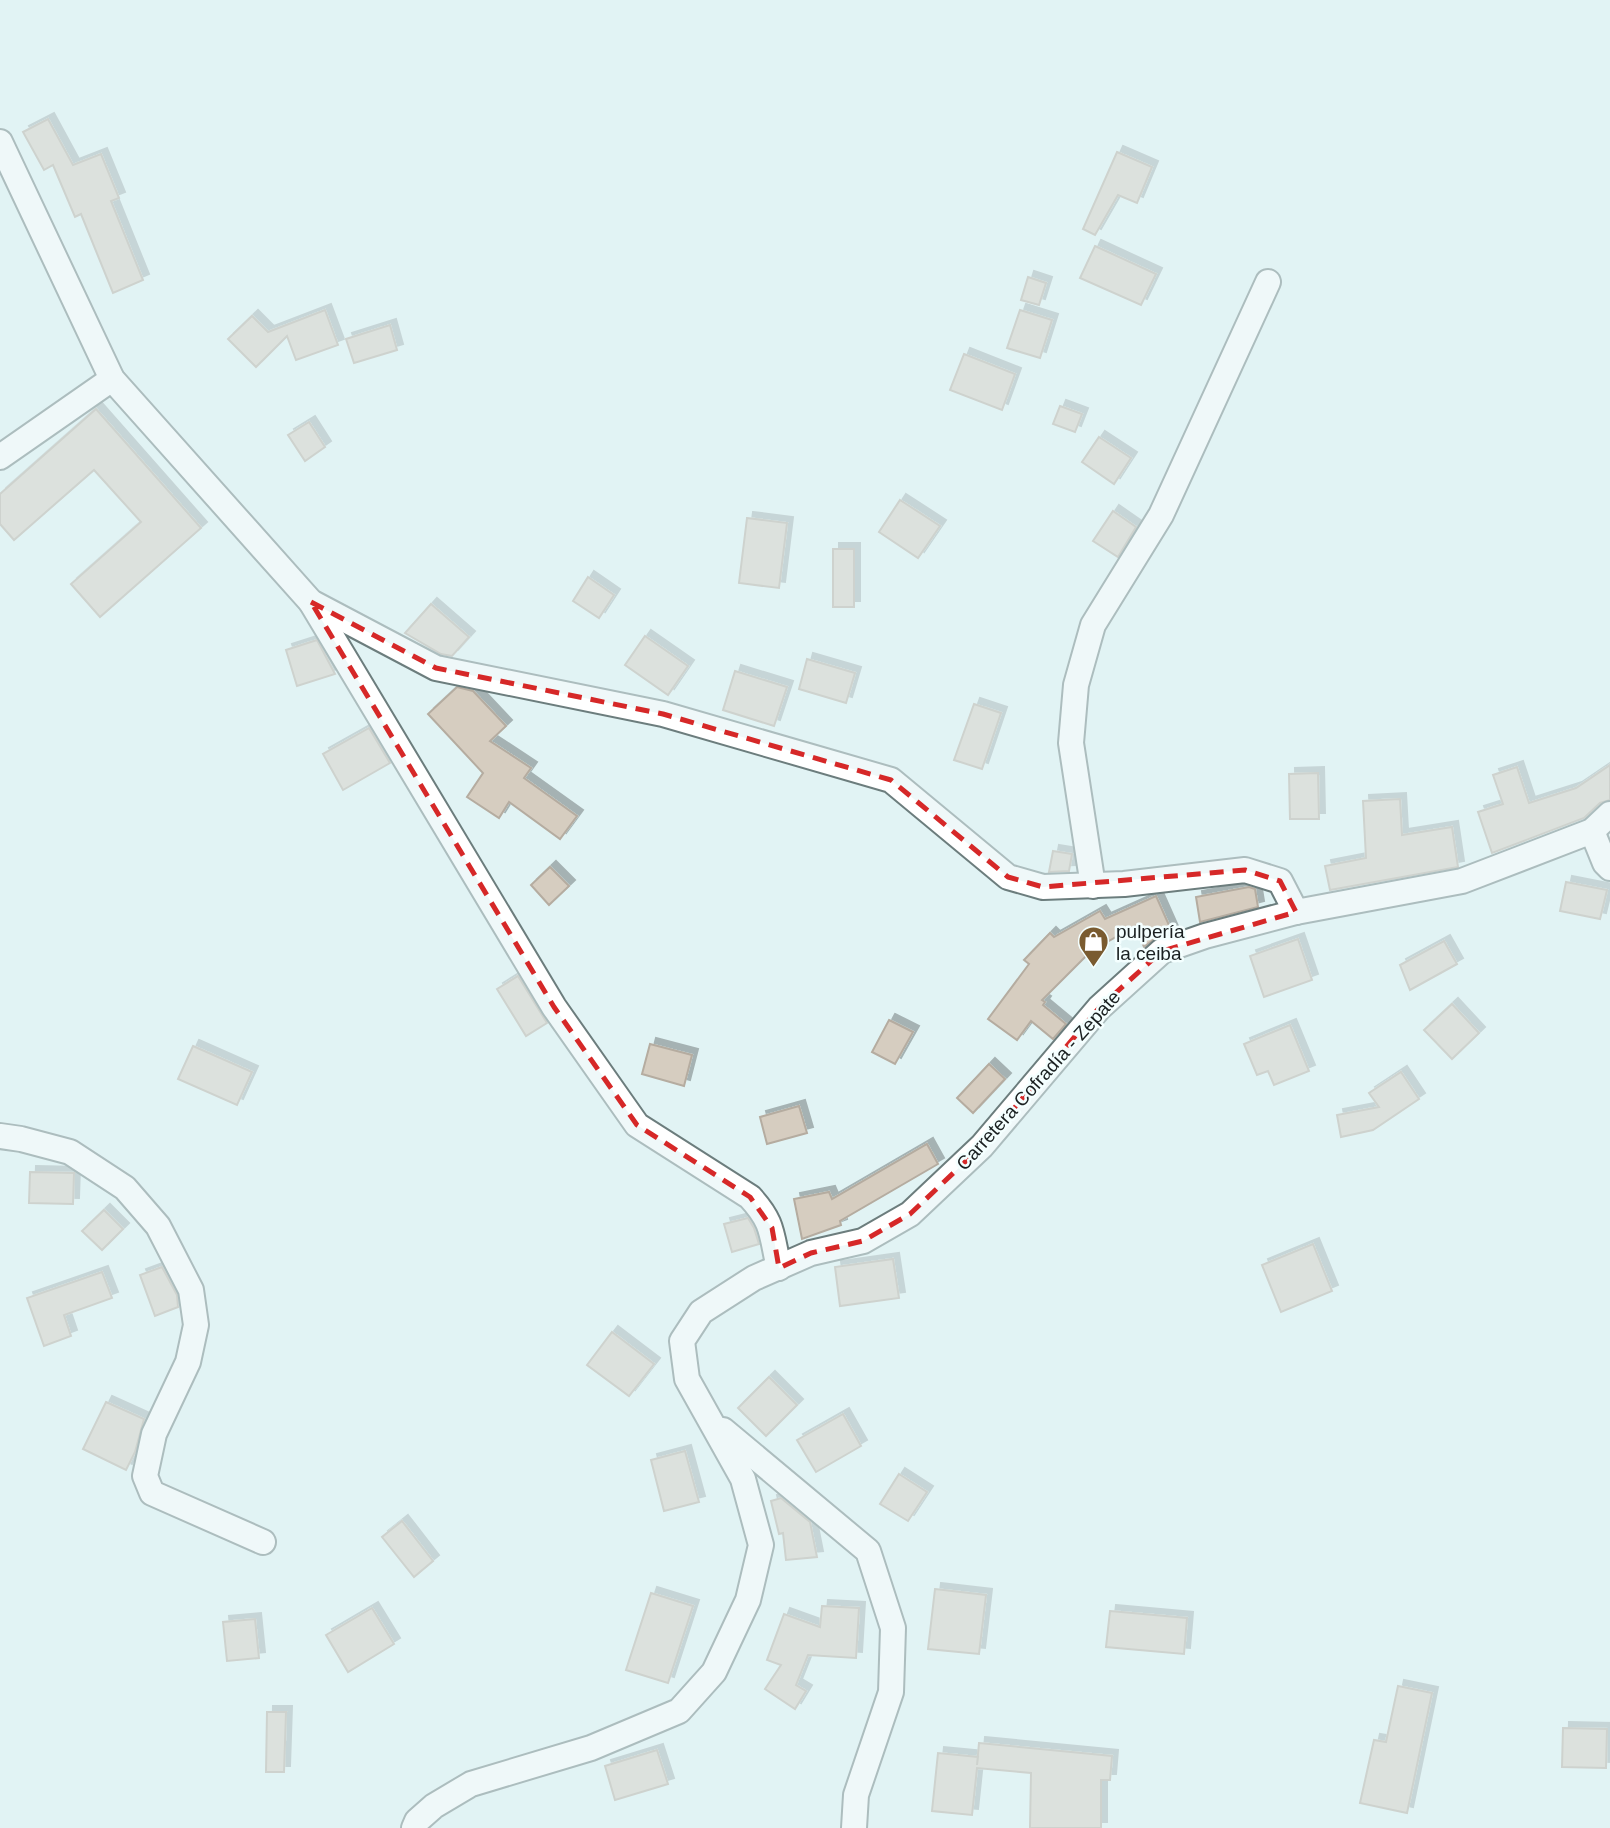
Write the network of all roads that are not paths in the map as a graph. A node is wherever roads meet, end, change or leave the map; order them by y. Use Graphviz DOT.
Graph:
graph roads {
  1 [pos="0,142"];
  2 [pos="1268,282"];
  3 [pos="112,379"];
  4 [pos="0,457"];
  5 [pos="311,602"];
  6 [pos="1601,823"];
  7 [pos="1610,868"];
  8 [pos="1093,886"];
  9 [pos="1296,912"];
  10 [pos="0,1136"];
  11 [pos="779,1268"];
  12 [pos="711,1420"];
  13 [pos="263,1542"];
  14 [pos="414,1828"];
  15 [pos="854,1828"];
  1 -- 3 [label="street"];
  2 -- 8 [label="street"];
  3 -- 4 [label="street"];
  3 -- 5 [label="street"];
  5 -- 8 [label="street"];
  5 -- 11 [label="street"];
  6 -- 7 [label="street"];
  6 -- 9 [label="street, Carretera Cofradía - Zepate"];
  8 -- 9 [label="street"];
  9 -- 11 [label="street, Carretera Cofradía - Zepate"];
  10 -- 13 [label="street"];
  11 -- 12 [label="street, Carretera Cofradía - Zepate"];
  12 -- 14 [label="street, Carretera Cofradía - Zepate"];
  12 -- 15 [label="street"];
}
